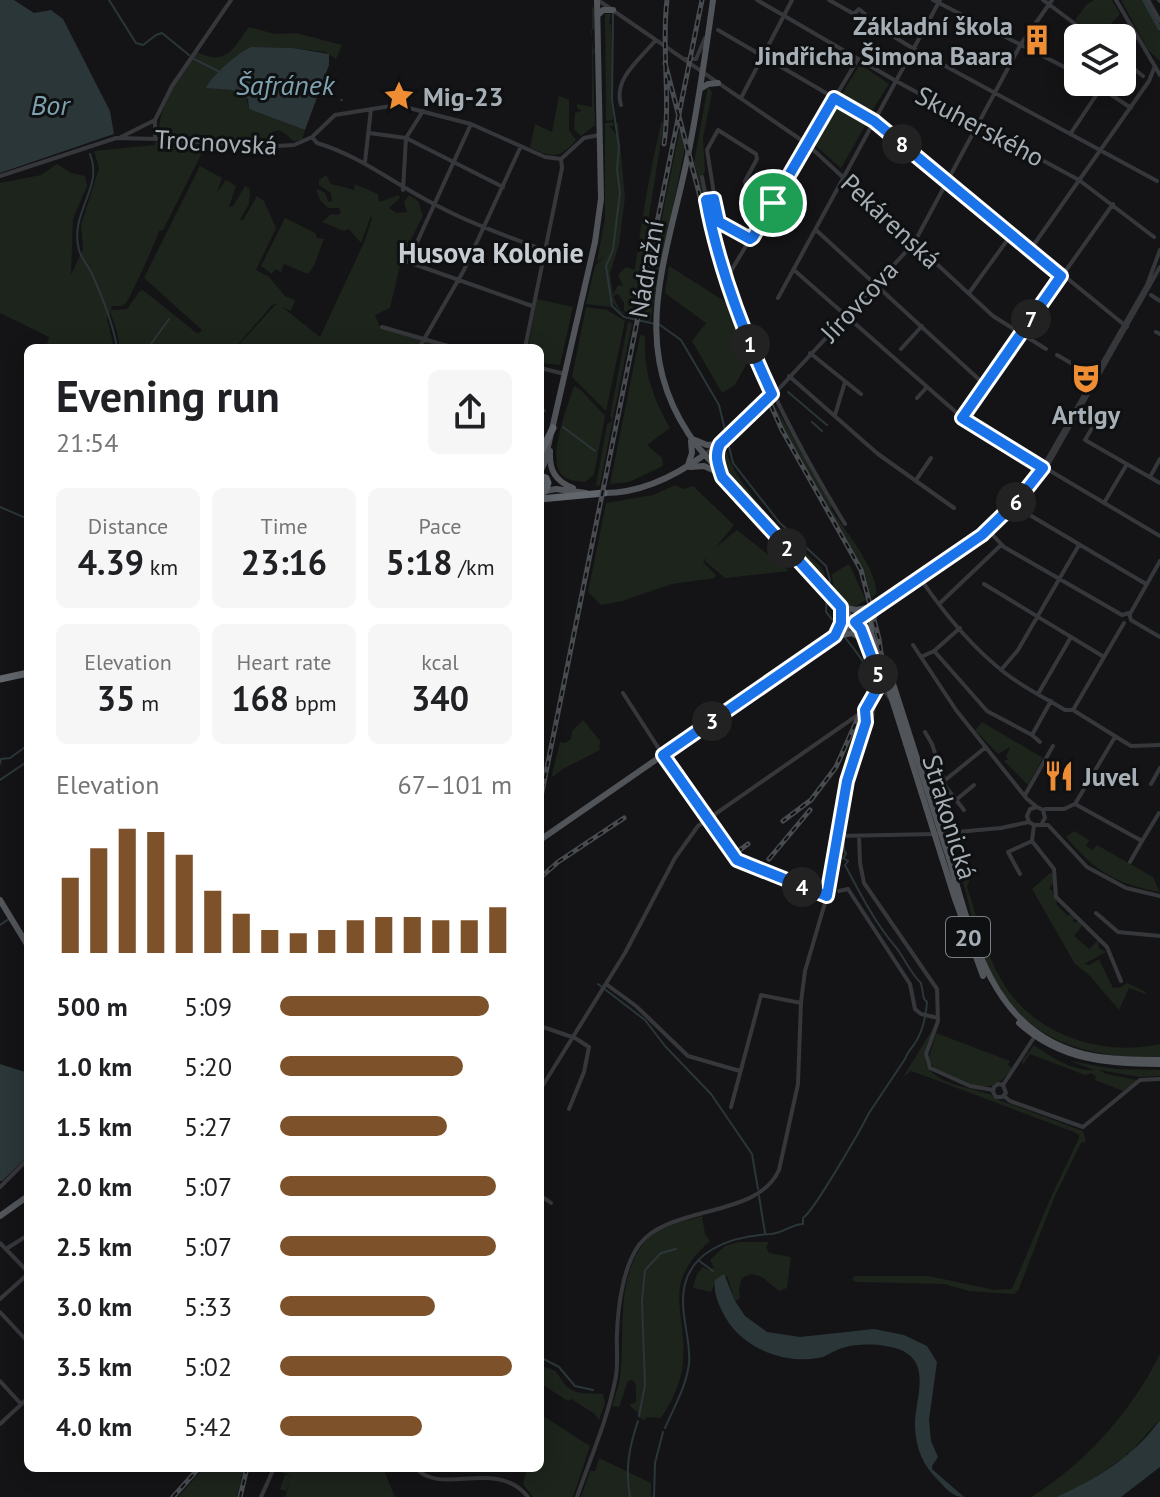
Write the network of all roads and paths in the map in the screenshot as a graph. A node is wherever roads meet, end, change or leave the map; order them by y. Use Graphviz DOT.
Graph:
graph roads {
  1 [pos="231,0"];
  2 [pos="598,0"];
  3 [pos="713,0"];
  4 [pos="757,0"];
  5 [pos="792,0"];
  6 [pos="829,0"];
  7 [pos="933,0"];
  8 [pos="1116,0"];
  9 [pos="1148,0"];
  10 [pos="1048,1"];
  11 [pos="940,2"];
  12 [pos="612,9"];
  13 [pos="854,14"];
  14 [pos="598,15"];
  15 [pos="784,15"];
  16 [pos="1160,21"];
  17 [pos="1077,24"];
  18 [pos="1129,24"];
  19 [pos="710,26"];
  20 [pos="718,30"];
  21 [pos="883,30"];
  22 [pos="1136,37"];
  23 [pos="655,41"];
  24 [pos="1021,44"];
  25 [pos="914,49"];
  26 [pos="762,56"];
  27 [pos="679,57"];
  28 [pos="858,59"];
  29 [pos="1064,67"];
  30 [pos="1136,70"];
  31 [pos="1159,71"];
  32 [pos="703,73"];
  33 [pos="1143,76"];
  34 [pos="1150,79"];
  35 [pos="896,81"];
  36 [pos="718,83"];
  37 [pos="700,89"];
  38 [pos="995,93"];
  39 [pos="1096,96"];
  40 [pos="1113,96"];
  41 [pos="741,98"];
  42 [pos="834,98"];
  43 [pos="621,105"];
  44 [pos="1131,108"];
  45 [pos="371,109"];
  46 [pos="423,111"];
  47 [pos="155,120"];
  48 [pos="874,121"];
  49 [pos="471,124"];
  50 [pos="978,125"];
  51 [pos="369,133"];
  52 [pos="1071,133"];
  53 [pos="599,135"];
  54 [pos="312,137"];
  55 [pos="116,138"];
  56 [pos="155,138"];
  57 [pos="406,138"];
  58 [pos="807,144"];
  59 [pos="521,146"];
  60 [pos="1101,150"];
  61 [pos="561,159"];
  62 [pos="365,162"];
  63 [pos="453,163"];
  64 [pos="0,176"];
  65 [pos="702,177"];
  66 [pos="844,177"];
  67 [pos="1079,180"];
  68 [pos="1157,181"];
  69 [pos="948,182"];
  70 [pos="503,187"];
  71 [pos="404,188"];
  72 [pos="714,199"];
  73 [pos="706,200"];
  74 [pos="773,203"];
  75 [pos="433,204"];
  76 [pos="1113,204"];
  77 [pos="483,228"];
  78 [pos="815,229"];
  79 [pos="1011,235"];
  80 [pos="1154,237"];
  81 [pos="750,239"];
  82 [pos="914,243"];
  83 [pos="544,250"];
  84 [pos="1030,250"];
  85 [pos="1160,250"];
  86 [pos="1160,267"];
  87 [pos="794,270"];
  88 [pos="731,271"];
  89 [pos="1061,276"];
  90 [pos="458,281"];
  91 [pos="876,284"];
  92 [pos="969,293"];
  93 [pos="1151,295"];
  94 [pos="778,298"];
  95 [pos="1160,301"];
  96 [pos="532,306"];
  97 [pos="846,316"];
  98 [pos="922,326"];
  99 [pos="1125,326"];
  100 [pos="382,327"];
  101 [pos="1020,335"];
  102 [pos="425,341"];
  103 [pos="422,344"];
  104 [pos="438,344"];
  105 [pos="526,344"];
  106 [pos="1046,349"];
  107 [pos="899,352"];
  108 [pos="810,353"];
  109 [pos="1057,355"];
  110 [pos="1071,363"];
  111 [pos="1082,368"];
  112 [pos="544,369"];
  113 [pos="565,374"];
  114 [pos="789,376"];
  115 [pos="1099,376"];
  116 [pos="845,382"];
  117 [pos="985,385"];
  118 [pos="927,387"];
  119 [pos="772,394"];
  120 [pos="861,394"];
  121 [pos="917,398"];
  122 [pos="835,415"];
  123 [pos="962,418"];
  124 [pos="1096,421"];
  125 [pos="553,428"];
  126 [pos="689,436"];
  127 [pos="720,444"];
  128 [pos="544,446"];
  129 [pos="704,455"];
  130 [pos="931,458"];
  131 [pos="1160,459"];
  132 [pos="544,464"];
  133 [pos="1127,464"];
  134 [pos="1043,468"];
  135 [pos="683,470"];
  136 [pos="722,477"];
  137 [pos="1150,477"];
  138 [pos="544,478"];
  139 [pos="916,480"];
  140 [pos="1160,483"];
  141 [pos="572,491"];
  142 [pos="604,493"];
  143 [pos="544,494"];
  144 [pos="544,494"];
  145 [pos="1104,504"];
  146 [pos="954,508"];
  147 [pos="1028,514"];
  148 [pos="845,524"];
  149 [pos="987,529"];
  150 [pos="1160,536"];
  151 [pos="1001,545"];
  152 [pos="1079,545"];
  153 [pos="1160,561"];
  154 [pos="920,578"];
  155 [pos="1059,579"];
  156 [pos="984,584"];
  157 [pos="1146,584"];
  158 [pos="938,605"];
  159 [pos="841,607"];
  160 [pos="875,608"];
  161 [pos="1038,615"];
  162 [pos="1122,615"];
  163 [pos="1131,617"];
  164 [pos="855,622"];
  165 [pos="1124,623"];
  166 [pos="960,628"];
  167 [pos="839,632"];
  168 [pos="1071,636"];
  169 [pos="1160,637"];
  170 [pos="869,640"];
  171 [pos="913,645"];
  172 [pos="934,651"];
  173 [pos="921,657"];
  174 [pos="1104,657"];
  175 [pos="1001,670"];
  176 [pos="24,677"];
  177 [pos="1,683"];
  178 [pos="878,690"];
  179 [pos="623,693"];
  180 [pos="1038,694"];
  181 [pos="892,701"];
  182 [pos="1051,701"];
  183 [pos="865,710"];
  184 [pos="1073,710"];
  185 [pos="855,718"];
  186 [pos="848,723"];
  187 [pos="858,732"];
  188 [pos="925,732"];
  189 [pos="1032,735"];
  190 [pos="1115,737"];
  191 [pos="1040,742"];
  192 [pos="858,745"];
  193 [pos="1160,745"];
  194 [pos="1053,746"];
  195 [pos="986,747"];
  196 [pos="663,755"];
  197 [pos="1160,768"];
  198 [pos="944,781"];
  199 [pos="1151,784"];
  200 [pos="974,785"];
  201 [pos="1026,797"];
  202 [pos="956,800"];
  203 [pos="1075,804"];
  204 [pos="1039,808"];
  205 [pos="964,810"];
  206 [pos="1028,812"];
  207 [pos="1159,813"];
  208 [pos="1046,818"];
  209 [pos="706,819"];
  210 [pos="1032,824"];
  211 [pos="698,826"];
  212 [pos="1008,826"];
  213 [pos="712,827"];
  214 [pos="938,834"];
  215 [pos="840,836"];
  216 [pos="859,836"];
  217 [pos="544,837"];
  218 [pos="1032,841"];
  219 [pos="1142,841"];
  220 [pos="1130,862"];
  221 [pos="1020,874"];
  222 [pos="839,891"];
  223 [pos="827,896"];
  224 [pos="1160,896"];
  225 [pos="0,900"];
  226 [pos="1096,913"];
  227 [pos="1160,936"];
  228 [pos="24,939"];
  229 [pos="1121,981"];
  230 [pos="604,987"];
  231 [pos="801,1003"];
  232 [pos="938,1018"];
  233 [pos="544,1027"];
  234 [pos="575,1038"];
  235 [pos="1033,1039"];
  236 [pos="1160,1062"];
  237 [pos="740,1071"];
  238 [pos="1160,1079"];
  239 [pos="544,1084"];
  240 [pos="1003,1085"];
  241 [pos="993,1090"];
  242 [pos="1004,1096"];
  243 [pos="731,1107"];
  244 [pos="569,1109"];
  245 [pos="24,1163"];
  246 [pos="0,1187"];
  247 [pos="544,1198"];
  248 [pos="24,1199"];
  249 [pos="551,1203"];
  250 [pos="0,1216"];
  251 [pos="24,1238"];
  252 [pos="0,1243"];
  253 [pos="6,1249"];
  254 [pos="24,1269"];
  255 [pos="24,1277"];
  256 [pos="0,1299"];
  257 [pos="0,1312"];
  258 [pos="24,1338"];
  259 [pos="0,1381"];
  260 [pos="24,1401"];
  261 [pos="21,1404"];
  262 [pos="0,1424"];
  263 [pos="272,1472"];
  264 [pos="419,1472"];
  265 [pos="261,1497"];
  266 [pos="528,1497"];
  267 [pos="577,1497"];
  1 -- 47 [label="street"];
  2 -- 12 [label="street, Pekárenská"];
  2 -- 14 [label="main road"];
  3 -- 19 [label="main road, Nádražní"];
  4 -- 15 [label="street, Skuherského"];
  5 -- 15 [label="street"];
  6 -- 13 [label="street"];
  7 -- 11 [label="street"];
  8 -- 18 [label="street"];
  9 -- 16 [label="street"];
  10 -- 17 [label="street"];
  10 -- 24 [label="street, Jírovcova"];
  11 -- 24 [label="street"];
  11 -- 25 [label="street"];
  12 -- 14 [label="main road"];
  12 -- 23 [label="street, Pekárenská"];
  14 -- 53 [label="main road"];
  15 -- 26 [label="street"];
  15 -- 28 [label="street, Skuherského"];
  19 -- 27 [label="street"];
  19 -- 32 [label="main road, Nádražní"];
  20 -- 26 [label="street"];
  21 -- 25 [label="street"];
  22 -- 31 [label="street"];
  23 -- 27 [label="street, Pekárenská"];
  23 -- 43 [label="street"];
  24 -- 29 [label="street"];
  24 -- 38 [label="street, Jírovcova"];
  25 -- 35 [label="street"];
  25 -- 38 [label="street"];
  26 -- 41 [label="street"];
  26 -- 42 [label="street"];
  27 -- 32 [label="street, Pekárenská"];
  28 -- 35 [label="street, Skuherského"];
  28 -- 42 [label="street"];
  30 -- 33 [label="street"];
  31 -- 34 [label="street"];
  31 -- 34 [label="street"];
  32 -- 36 [label="street, Pekárenská"];
  32 -- 37 [label="main road, Nádražní"];
  34 -- 44 [label="street"];
  35 -- 48 [label="street"];
  35 -- 50 [label="street, Skuherského"];
  36 -- 37 [label="main road"];
  36 -- 41 [label="street, Pekárenská"];
  37 -- 126 [label="main road, Nádražní"];
  38 -- 50 [label="street, Jírovcova"];
  38 -- 52 [label="street"];
  39 -- 52 [label="street"];
  40 -- 44 [label="street"];
  41 -- 58 [label="street, Pekárenská"];
  42 -- 48 [label="street"];
  42 -- 58 [label="street"];
  44 -- 60 [label="street"];
  45 -- 46 [label="street, Trocnovská"];
  45 -- 51 [label="street"];
  45 -- 54 [label="street, Trocnovská"];
  46 -- 49 [label="street, Trocnovská"];
  46 -- 57 [label="street"];
  47 -- 55 [label="street"];
  47 -- 56 [label="street"];
  48 -- 66 [label="street"];
  48 -- 69 [label="street"];
  49 -- 59 [label="street, Trocnovská"];
  49 -- 63 [label="street"];
  50 -- 67 [label="street, Skuherského"];
  50 -- 69 [label="street, Jírovcova"];
  51 -- 57 [label="street"];
  51 -- 62 [label="street"];
  52 -- 60 [label="street"];
  53 -- 61 [label="street"];
  53 -- 113 [label="main road"];
  54 -- 56 [label="street, Trocnovská"];
  54 -- 62 [label="street"];
  55 -- 56 [label="street, Trocnovská"];
  55 -- 64 [label="street, Trocnovská"];
  57 -- 63 [label="street"];
  57 -- 71 [label="street"];
  58 -- 66 [label="street, Pekárenská"];
  58 -- 74 [label="street"];
  59 -- 61 [label="street, Trocnovská"];
  59 -- 70 [label="street"];
  60 -- 67 [label="street"];
  60 -- 68 [label="street"];
  61 -- 83 [label="street"];
  62 -- 71 [label="street"];
  63 -- 70 [label="street"];
  63 -- 75 [label="street"];
  65 -- 73 [label="street"];
  66 -- 78 [label="street"];
  66 -- 82 [label="street, Pekárenská"];
  67 -- 76 [label="street, Skuherského"];
  67 -- 84 [label="street"];
  69 -- 79 [label="street"];
  69 -- 82 [label="street, Jírovcova"];
  70 -- 77 [label="street"];
  71 -- 75 [label="street"];
  72 -- 73 [label="street"];
  72 -- 74 [label="street"];
  72 -- 81 [label="street"];
  73 -- 119 [label="street"];
  74 -- 81 [label="street"];
  75 -- 77 [label="street"];
  75 -- 90 [label="street"];
  76 -- 80 [label="street, Skuherského"];
  76 -- 89 [label="street"];
  77 -- 83 [label="street"];
  77 -- 90 [label="street"];
  78 -- 87 [label="street"];
  78 -- 91 [label="street"];
  79 -- 84 [label="street"];
  79 -- 92 [label="street"];
  81 -- 88 [label="street"];
  82 -- 91 [label="street, Jírovcova"];
  82 -- 92 [label="street, Pekárenská"];
  83 -- 96 [label="street"];
  84 -- 89 [label="street"];
  85 -- 99 [label="street"];
  86 -- 99 [label="street"];
  87 -- 94 [label="street"];
  87 -- 97 [label="street"];
  89 -- 99 [label="street"];
  89 -- 101 [label="street"];
  90 -- 96 [label="street"];
  90 -- 102 [label="street"];
  91 -- 97 [label="street, Jírovcova"];
  91 -- 98 [label="street"];
  92 -- 101 [label="street, Pekárenská"];
  93 -- 95 [label="street"];
  96 -- 105 [label="street"];
  97 -- 108 [label="street, Jírovcova"];
  97 -- 118 [label="street"];
  98 -- 107 [label="street"];
  98 -- 117 [label="street"];
  99 -- 115 [label="street"];
  100 -- 102 [label="street"];
  101 -- 106 [label="street, Pekárenská"];
  101 -- 117 [label="street"];
  102 -- 103 [label="street"];
  102 -- 104 [label="street"];
  108 -- 114 [label="street, Jírovcova"];
  108 -- 116 [label="street, Jírovcova"];
  109 -- 110 [label="street"];
  111 -- 115 [label="street"];
  112 -- 113 [label="street"];
  113 -- 125 [label="main road"];
  114 -- 119 [label="street, Jírovcova"];
  114 -- 122 [label="street"];
  115 -- 134 [label="street"];
  116 -- 120 [label="street, Jírovcova"];
  116 -- 122 [label="street, Jírovcova"];
  117 -- 123 [label="street"];
  118 -- 121 [label="street"];
  118 -- 123 [label="street"];
  119 -- 127 [label="street, Jírovcova"];
  119 -- 148 [label="street"];
  122 -- 139 [label="street"];
  123 -- 134 [label="street"];
  124 -- 133 [label="street"];
  125 -- 128 [label="highway"];
  125 -- 132 [label="main road"];
  125 -- 142 [label="main road"];
  126 -- 127 [label="main road"];
  126 -- 129 [label="main road, Nádražní"];
  126 -- 135 [label="main road"];
  127 -- 129 [label="street, Jírovcova"];
  127 -- 136 [label="main road"];
  129 -- 135 [label="main road"];
  129 -- 136 [label="main road, Nádražní"];
  130 -- 139 [label="street"];
  131 -- 137 [label="street"];
  133 -- 137 [label="street"];
  133 -- 145 [label="street"];
  134 -- 145 [label="street"];
  134 -- 149 [label="street"];
  135 -- 136 [label="main road"];
  135 -- 142 [label="main road"];
  136 -- 159 [label="main road, Nádražní"];
  137 -- 140 [label="street"];
  138 -- 141 [label="main road"];
  139 -- 146 [label="street"];
  141 -- 142 [label="main road"];
  141 -- 144 [label="main road"];
  142 -- 143 [label="highway"];
  145 -- 150 [label="street"];
  147 -- 152 [label="street"];
  149 -- 151 [label="street"];
  149 -- 154 [label="street"];
  149 -- 160 [label="street"];
  151 -- 155 [label="street"];
  151 -- 158 [label="street"];
  152 -- 155 [label="street"];
  152 -- 157 [label="street"];
  153 -- 157 [label="street"];
  154 -- 158 [label="street"];
  154 -- 160 [label="street"];
  155 -- 161 [label="street"];
  155 -- 162 [label="street"];
  156 -- 161 [label="street"];
  157 -- 163 [label="street"];
  158 -- 166 [label="street"];
  159 -- 160 [label="main road"];
  159 -- 164 [label="main road, Nádražní"];
  159 -- 167 [label="main road"];
  160 -- 164 [label="street"];
  160 -- 170 [label="main road"];
  161 -- 168 [label="street"];
  161 -- 175 [label="street"];
  162 -- 163 [label="street"];
  162 -- 165 [label="street"];
  163 -- 165 [label="street"];
  163 -- 169 [label="street"];
  164 -- 167 [label="main road"];
  164 -- 170 [label="main road, 20"];
  165 -- 174 [label="street"];
  166 -- 172 [label="street"];
  166 -- 175 [label="street"];
  167 -- 170 [label="main road"];
  167 -- 196 [label="main road"];
  168 -- 174 [label="street"];
  168 -- 180 [label="street"];
  170 -- 178 [label="street"];
  170 -- 181 [label="main road, Strakonická / 20"];
  170 -- 214 [label="main road, Strakonická / 20"];
  171 -- 173 [label="street"];
  172 -- 173 [label="street"];
  172 -- 189 [label="street"];
  173 -- 195 [label="street"];
  174 -- 184 [label="street"];
  175 -- 180 [label="street"];
  176 -- 177 [label="highway"];
  178 -- 181 [label="street"];
  178 -- 183 [label="street"];
  179 -- 196 [label="street"];
  180 -- 182 [label="street"];
  181 -- 214 [label="main road, Strakonická / 20"];
  182 -- 184 [label="street"];
  182 -- 189 [label="street"];
  183 -- 185 [label="street"];
  183 -- 192 [label="street"];
  184 -- 190 [label="street"];
  185 -- 186 [label="street"];
  185 -- 187 [label="street"];
  186 -- 187 [label="street"];
  186 -- 209 [label="street"];
  187 -- 192 [label="street"];
  188 -- 198 [label="street"];
  189 -- 191 [label="street"];
  190 -- 193 [label="street"];
  190 -- 203 [label="street"];
  192 -- 215 [label="street"];
  194 -- 201 [label="street"];
  195 -- 198 [label="street"];
  195 -- 201 [label="street"];
  196 -- 209 [label="street"];
  196 -- 217 [label="main road"];
  197 -- 199 [label="street"];
  198 -- 202 [label="street"];
  200 -- 202 [label="street"];
  201 -- 204 [label="street"];
  201 -- 206 [label="street"];
  202 -- 205 [label="street"];
  203 -- 208 [label="street"];
  203 -- 219 [label="street"];
  204 -- 206 [label="street"];
  204 -- 208 [label="street"];
  206 -- 210 [label="street"];
  206 -- 212 [label="street"];
  207 -- 219 [label="street"];
  208 -- 210 [label="street"];
  208 -- 224 [label="street"];
  209 -- 211 [label="street"];
  209 -- 213 [label="street"];
  210 -- 212 [label="street"];
  210 -- 218 [label="street"];
  211 -- 213 [label="street"];
  211 -- 230 [label="street"];
  212 -- 214 [label="street"];
  213 -- 223 [label="street"];
  214 -- 216 [label="street"];
  214 -- 235 [label="main road, Strakonická / 20"];
  214 -- 235 [label="main road, Strakonická / 20"];
  215 -- 216 [label="street"];
  215 -- 223 [label="street"];
  216 -- 232 [label="street"];
  218 -- 221 [label="street"];
  218 -- 229 [label="street"];
  219 -- 220 [label="street"];
  222 -- 232 [label="street"];
  223 -- 231 [label="street"];
  225 -- 228 [label="main road"];
  226 -- 227 [label="street"];
  230 -- 234 [label="street"];
  230 -- 237 [label="street"];
  231 -- 237 [label="street"];
  231 -- 267 [label="street"];
  232 -- 241 [label="street"];
  233 -- 234 [label="street"];
  234 -- 239 [label="street"];
  234 -- 244 [label="street"];
  235 -- 236 [label="main road, Strakonická / 20"];
  235 -- 240 [label="street"];
  237 -- 243 [label="street"];
  238 -- 242 [label="street"];
  240 -- 241 [label="street"];
  240 -- 242 [label="street"];
  241 -- 242 [label="street"];
  245 -- 246 [label="street"];
  247 -- 249 [label="street"];
  248 -- 250 [label="main road"];
  251 -- 253 [label="street"];
  252 -- 253 [label="street"];
  253 -- 254 [label="street"];
  255 -- 256 [label="street"];
  257 -- 258 [label="street"];
  259 -- 261 [label="street"];
  260 -- 261 [label="street"];
  261 -- 262 [label="street"];
  263 -- 265 [label="street"];
  264 -- 266 [label="street"];
}
